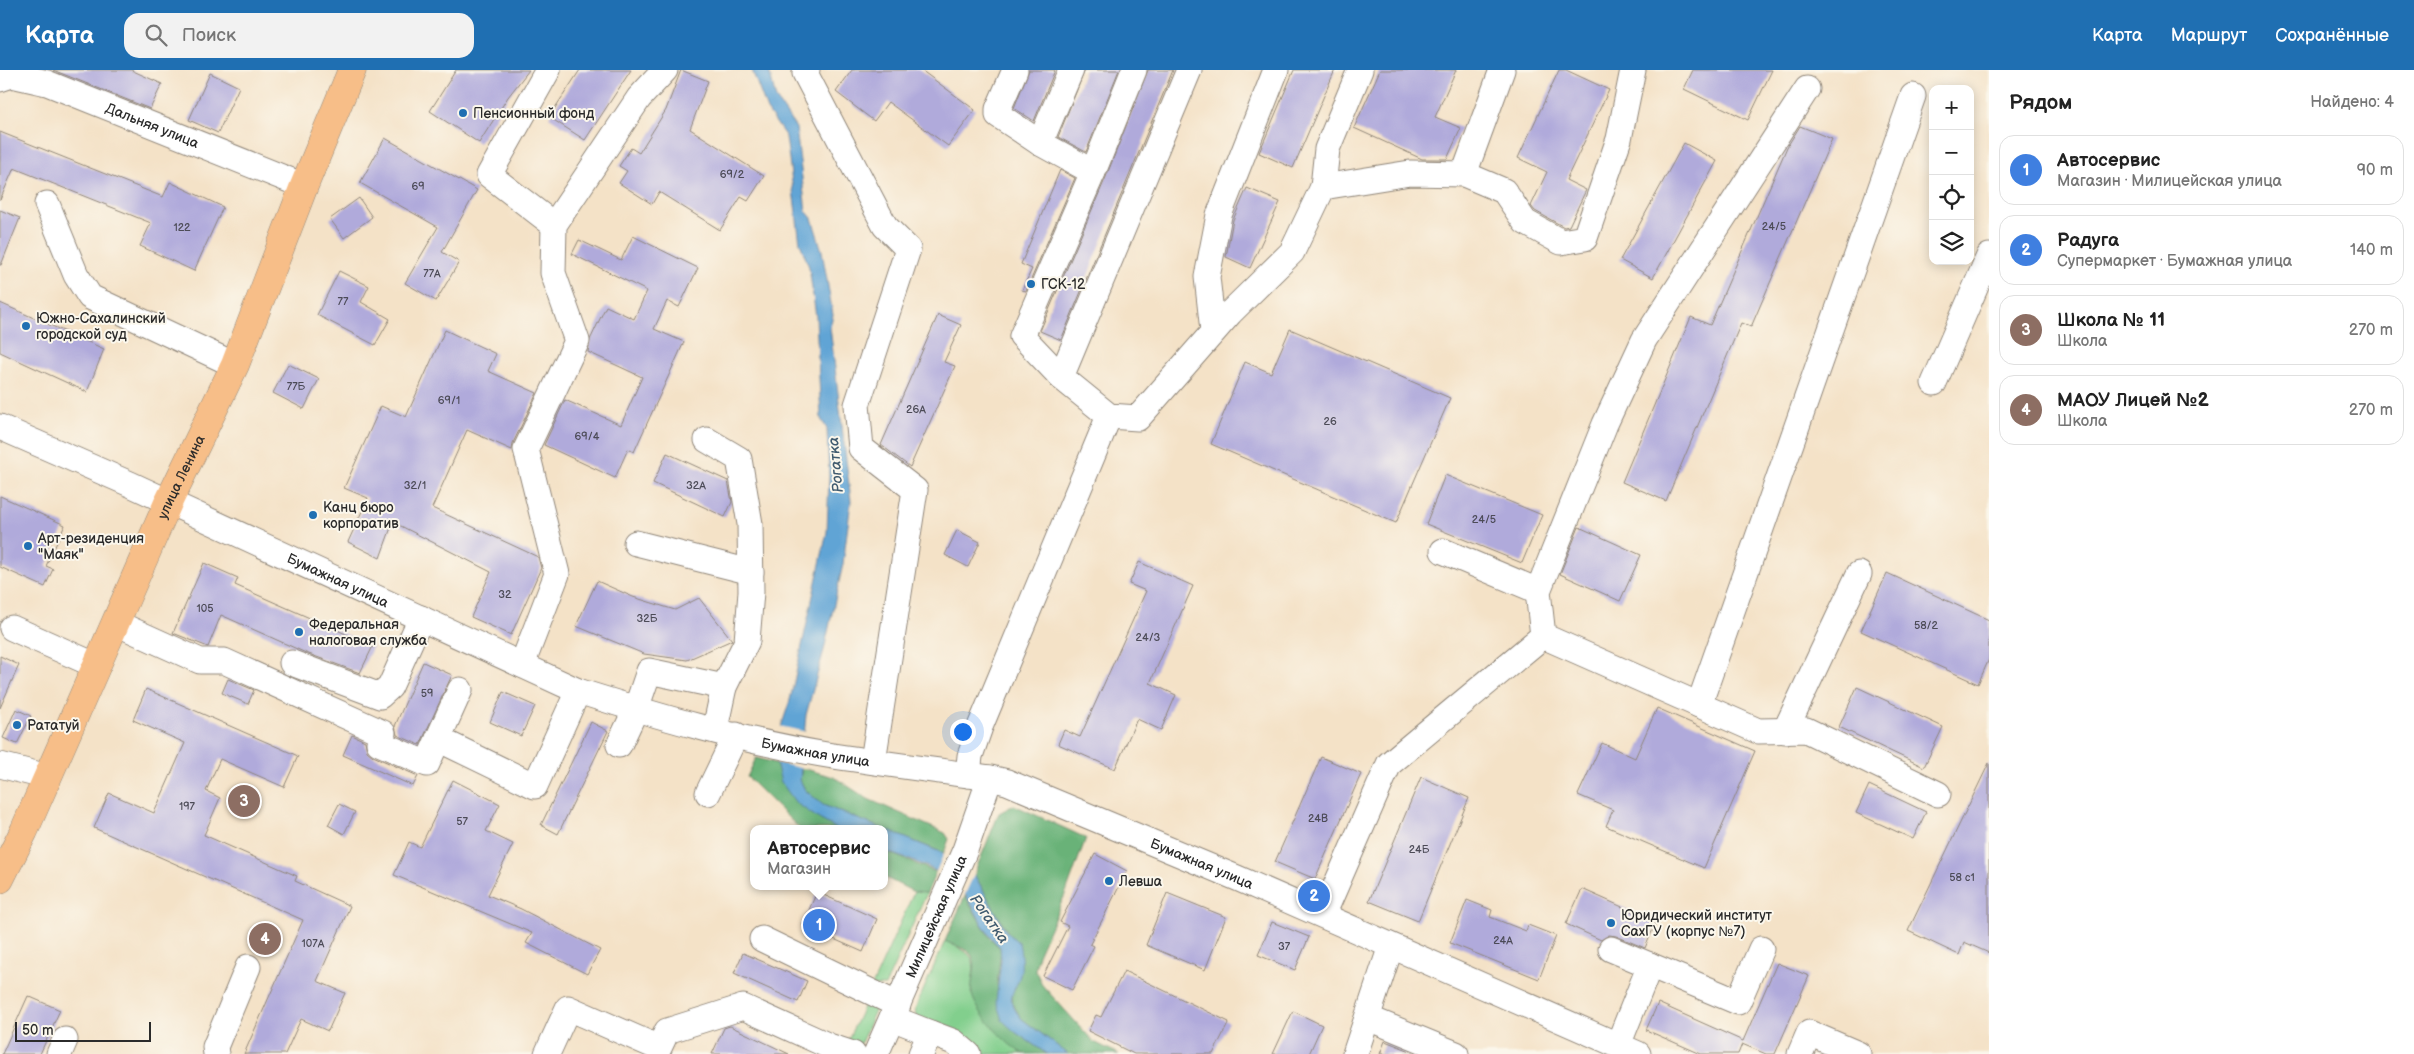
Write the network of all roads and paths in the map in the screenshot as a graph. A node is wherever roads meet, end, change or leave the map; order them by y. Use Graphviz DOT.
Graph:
graph roads {
  1 [pos="352,70"];
  2 [pos="548,70"];
  3 [pos="666,70"];
  4 [pos="807,70"];
  5 [pos="1015,70"];
  6 [pos="1071,70"];
  7 [pos="1134,70"];
  8 [pos="1190,70"];
  9 [pos="1276,70"];
  10 [pos="1360,70"];
  11 [pos="1502,70"];
  12 [pos="1633,70"];
  13 [pos="0,79"];
  14 [pos="1807,89"];
  15 [pos="1913,96"];
  16 [pos="1040,143"];
  17 [pos="1093,172"];
  18 [pos="1464,174"];
  19 [pos="304,186"];
  20 [pos="1323,187"];
  21 [pos="47,204"];
  22 [pos="554,224"];
  23 [pos="1989,256"];
  24 [pos="1213,331"];
  25 [pos="235,365"];
  26 [pos="1061,376"];
  27 [pos="1934,384"];
  28 [pos="1109,416"];
  29 [pos="1,430"];
  30 [pos="707,440"];
  31 [pos="168,503"];
  32 [pos="636,543"];
  33 [pos="1443,551"];
  34 [pos="751,572"];
  35 [pos="1859,574"];
  36 [pos="1538,591"];
  37 [pos="421,618"];
  38 [pos="116,623"];
  39 [pos="12,628"];
  40 [pos="1543,636"];
  41 [pos="292,663"];
  42 [pos="522,665"];
  43 [pos="97,666"];
  44 [pos="724,687"];
  45 [pos="460,690"];
  46 [pos="578,690"];
  47 [pos="1699,705"];
  48 [pos="636,709"];
  49 [pos="1785,731"];
  50 [pos="737,735"];
  51 [pos="438,739"];
  52 [pos="619,745"];
  53 [pos="873,761"];
  54 [pos="0,765"];
  55 [pos="979,776"];
  56 [pos="48,777"];
  57 [pos="708,793"];
  58 [pos="1938,794"];
  59 [pos="0,880"];
  60 [pos="1324,915"];
  61 [pos="762,939"];
  62 [pos="1391,946"];
  63 [pos="1611,949"];
  64 [pos="1761,949"];
  65 [pos="1650,965"];
  66 [pos="248,967"];
  67 [pos="895,1011"];
  68 [pos="1368,1018"];
  69 [pos="925,1044"];
  70 [pos="827,1050"];
  71 [pos="1628,1050"];
  72 [pos="216,1054"];
  73 [pos="547,1054"];
  74 [pos="853,1054"];
  75 [pos="876,1054"];
  76 [pos="968,1054"];
  77 [pos="1355,1054"];
  78 [pos="1456,1054"];
  79 [pos="1800,1054"];
  80 [pos="1858,1054"];
  1 -- 19 [label="main road, улица Ленина"];
  2 -- 22 [label="street"];
  3 -- 22 [label="street"];
  4 -- 53 [label="street"];
  5 -- 16 [label="street"];
  6 -- 16 [label="street"];
  7 -- 17 [label="street"];
  8 -- 26 [label="street"];
  9 -- 24 [label="street"];
  10 -- 20 [label="street"];
  11 -- 18 [label="street"];
  12 -- 18 [label="street"];
  13 -- 19 [label="street, Дальняя улица"];
  14 -- 36 [label="street"];
  15 -- 47 [label="street"];
  16 -- 17 [label="street"];
  17 -- 26 [label="street"];
  18 -- 20 [label="street"];
  19 -- 25 [label="main road, улица Ленина"];
  20 -- 24 [label="street"];
  21 -- 25 [label="street"];
  22 -- 42 [label="street"];
  23 -- 27 [label="street"];
  24 -- 28 [label="street"];
  25 -- 31 [label="main road, улица Ленина"];
  26 -- 28 [label="street"];
  28 -- 55 [label="street, Милицейская улица"];
  29 -- 31 [label="street, Бумажная улица"];
  30 -- 34 [label="street"];
  31 -- 37 [label="street, Бумажная улица"];
  31 -- 38 [label="main road, улица Ленина"];
  32 -- 34 [label="street"];
  33 -- 36 [label="street"];
  34 -- 44 [label="street"];
  35 -- 49 [label="street"];
  36 -- 40 [label="street"];
  37 -- 41 [label="street"];
  37 -- 42 [label="street, Бумажная улица"];
  38 -- 43 [label="main road, улица Ленина"];
  38 -- 51 [label="street"];
  39 -- 43 [label="street"];
  40 -- 47 [label="street"];
  40 -- 60 [label="street"];
  42 -- 46 [label="street, Бумажная улица"];
  43 -- 56 [label="main road, улица Ленина"];
  44 -- 48 [label="street"];
  44 -- 50 [label="street"];
  45 -- 51 [label="street"];
  46 -- 48 [label="street, Бумажная улица"];
  46 -- 51 [label="street"];
  47 -- 49 [label="street"];
  48 -- 50 [label="street, Бумажная улица"];
  48 -- 52 [label="street"];
  49 -- 58 [label="street"];
  50 -- 53 [label="street, Бумажная улица"];
  50 -- 57 [label="street"];
  53 -- 55 [label="street, Бумажная улица"];
  54 -- 56 [label="street"];
  55 -- 60 [label="street, Бумажная улица"];
  55 -- 67 [label="street, Милицейская улица"];
  56 -- 59 [label="main road, улица Ленина"];
  60 -- 62 [label="street, Бумажная улица"];
  61 -- 67 [label="street"];
  62 -- 68 [label="street"];
  62 -- 71 [label="street, Бумажная улица"];
  63 -- 65 [label="street"];
  64 -- 65 [label="street"];
  65 -- 71 [label="street"];
  66 -- 72 [label="street"];
  67 -- 69 [label="street"];
  67 -- 75 [label="street, Милицейская улица"];
  68 -- 77 [label="street"];
  68 -- 78 [label="street"];
  69 -- 76 [label="street"];
  70 -- 73 [label="street"];
  70 -- 74 [label="street"];
  79 -- 80 [label="street"];
}
